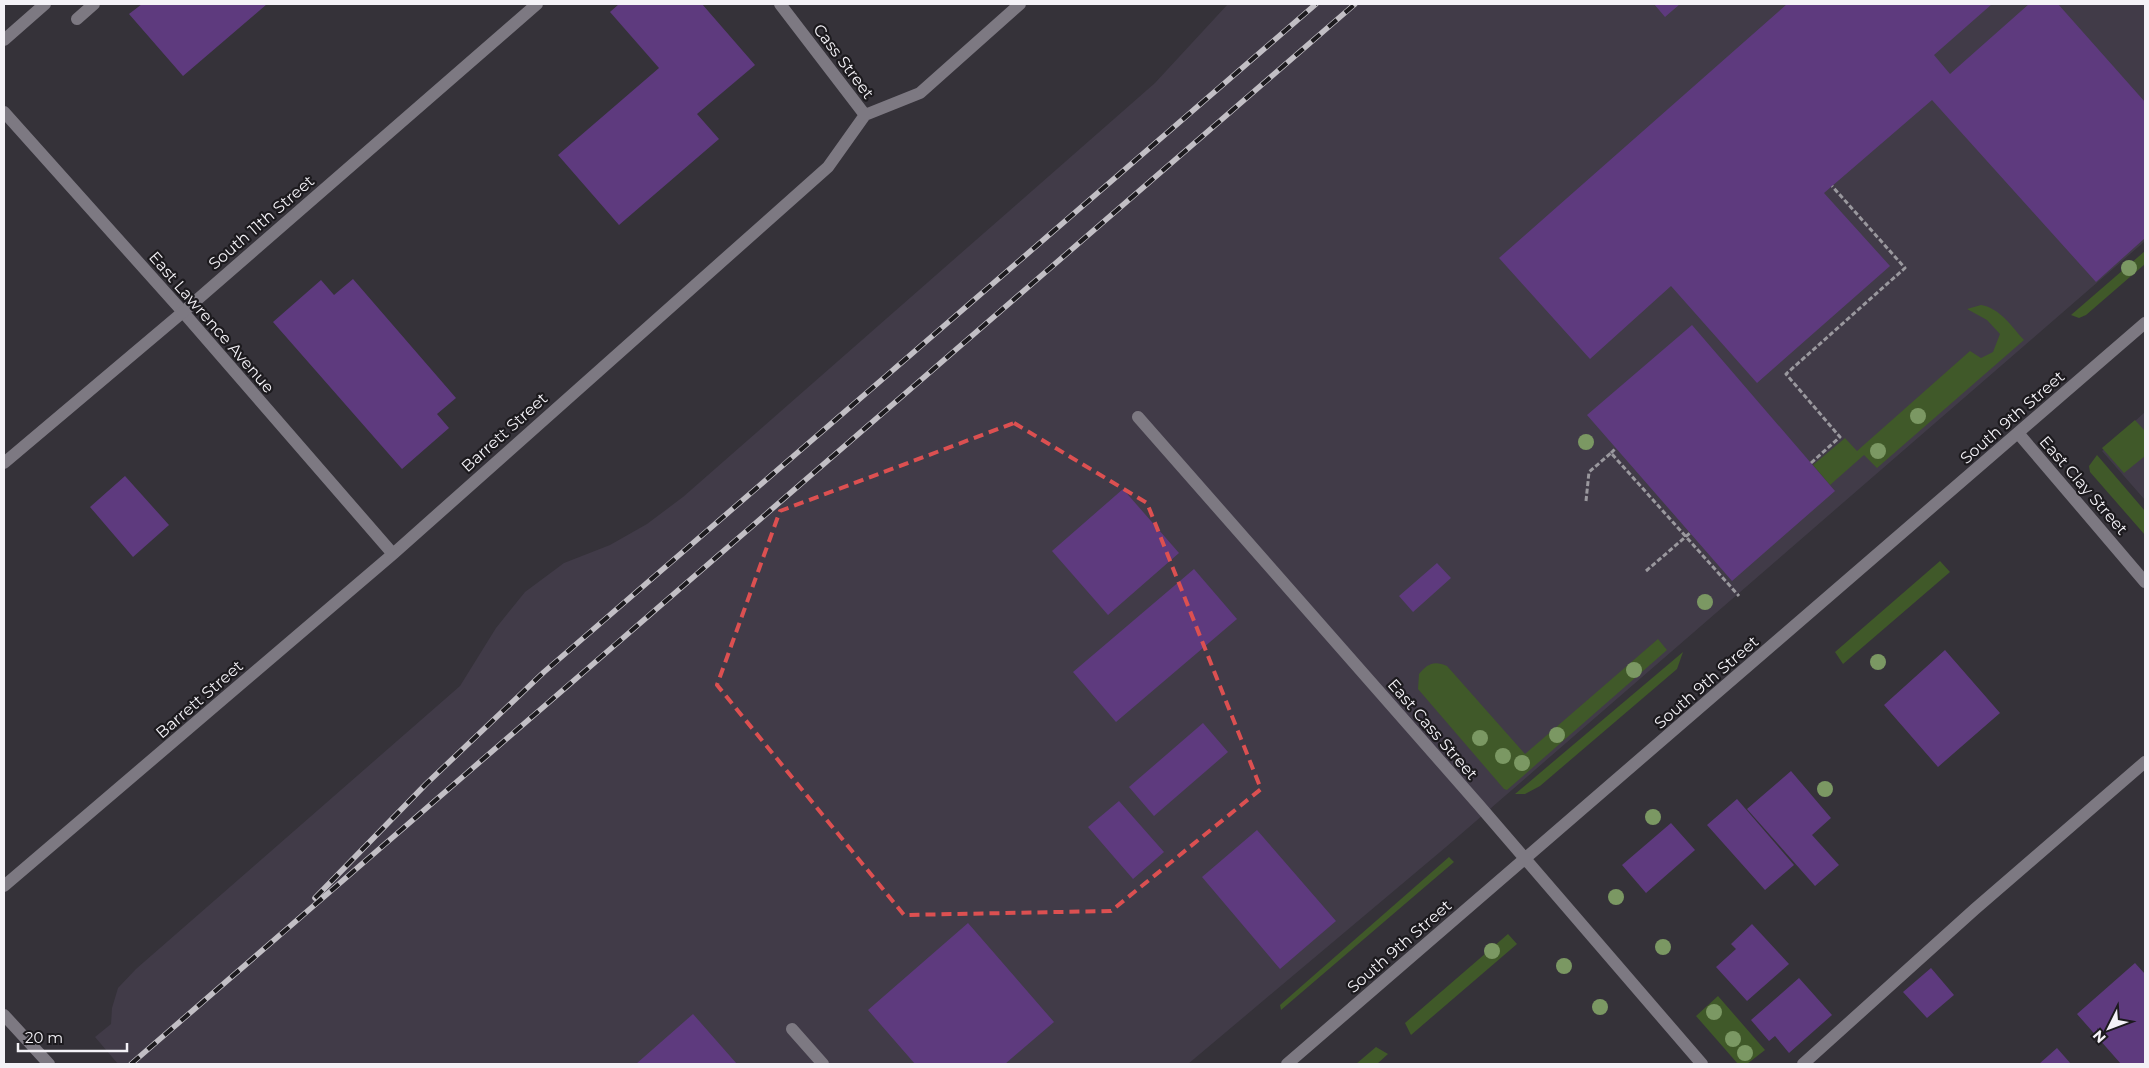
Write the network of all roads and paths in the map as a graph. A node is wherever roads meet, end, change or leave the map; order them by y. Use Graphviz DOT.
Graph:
graph roads {
  1 [pos="46,4"];
  2 [pos="94,4"];
  3 [pos="537,4"];
  4 [pos="780,4"];
  5 [pos="1020,4"];
  6 [pos="77,19"];
  7 [pos="4,40"];
  8 [pos="4,112"];
  9 [pos="865,115"];
  10 [pos="1832,186"];
  11 [pos="183,312"];
  12 [pos="2145,323"];
  13 [pos="1138,417"];
  14 [pos="2018,433"];
  15 [pos="1616,448"];
  16 [pos="1611,453"];
  17 [pos="1811,462"];
  18 [pos="4,463"];
  19 [pos="1586,502"];
  20 [pos="1690,533"];
  21 [pos="1686,536"];
  22 [pos="393,554"];
  23 [pos="1646,572"];
  24 [pos="2145,582"];
  25 [pos="1739,596"];
  26 [pos="2145,762"];
  27 [pos="1525,859"];
  28 [pos="4,886"];
  29 [pos="4,1015"];
  30 [pos="792,1029"];
  31 [pos="49,1064"];
  32 [pos="823,1064"];
  33 [pos="1286,1064"];
  34 [pos="1702,1064"];
  35 [pos="1803,1064"];
  1 -- 7 [label="street"];
  2 -- 6 [label="street"];
  3 -- 11 [label="street, South 11th Street"];
  4 -- 9 [label="street, Cass Street"];
  5 -- 9 [label="street"];
  8 -- 11 [label="street, East Lawrence Avenue"];
  9 -- 22 [label="street, Barrett Street"];
  10 -- 17 [label="path"];
  11 -- 18 [label="street, South 11th Street"];
  11 -- 22 [label="street, East Lawrence Avenue"];
  12 -- 14 [label="street, South 9th Street"];
  13 -- 27 [label="street, East Cass Street"];
  14 -- 24 [label="street, East Clay Street"];
  14 -- 27 [label="street, South 9th Street"];
  15 -- 16 [label="path"];
  16 -- 19 [label="path"];
  16 -- 21 [label="path"];
  20 -- 21 [label="path"];
  21 -- 23 [label="path"];
  21 -- 25 [label="path"];
  22 -- 28 [label="street, Barrett Street"];
  26 -- 35 [label="street"];
  27 -- 33 [label="street, South 9th Street"];
  27 -- 34 [label="street, East Cass Street"];
  29 -- 31 [label="street"];
  30 -- 32 [label="street"];
}
